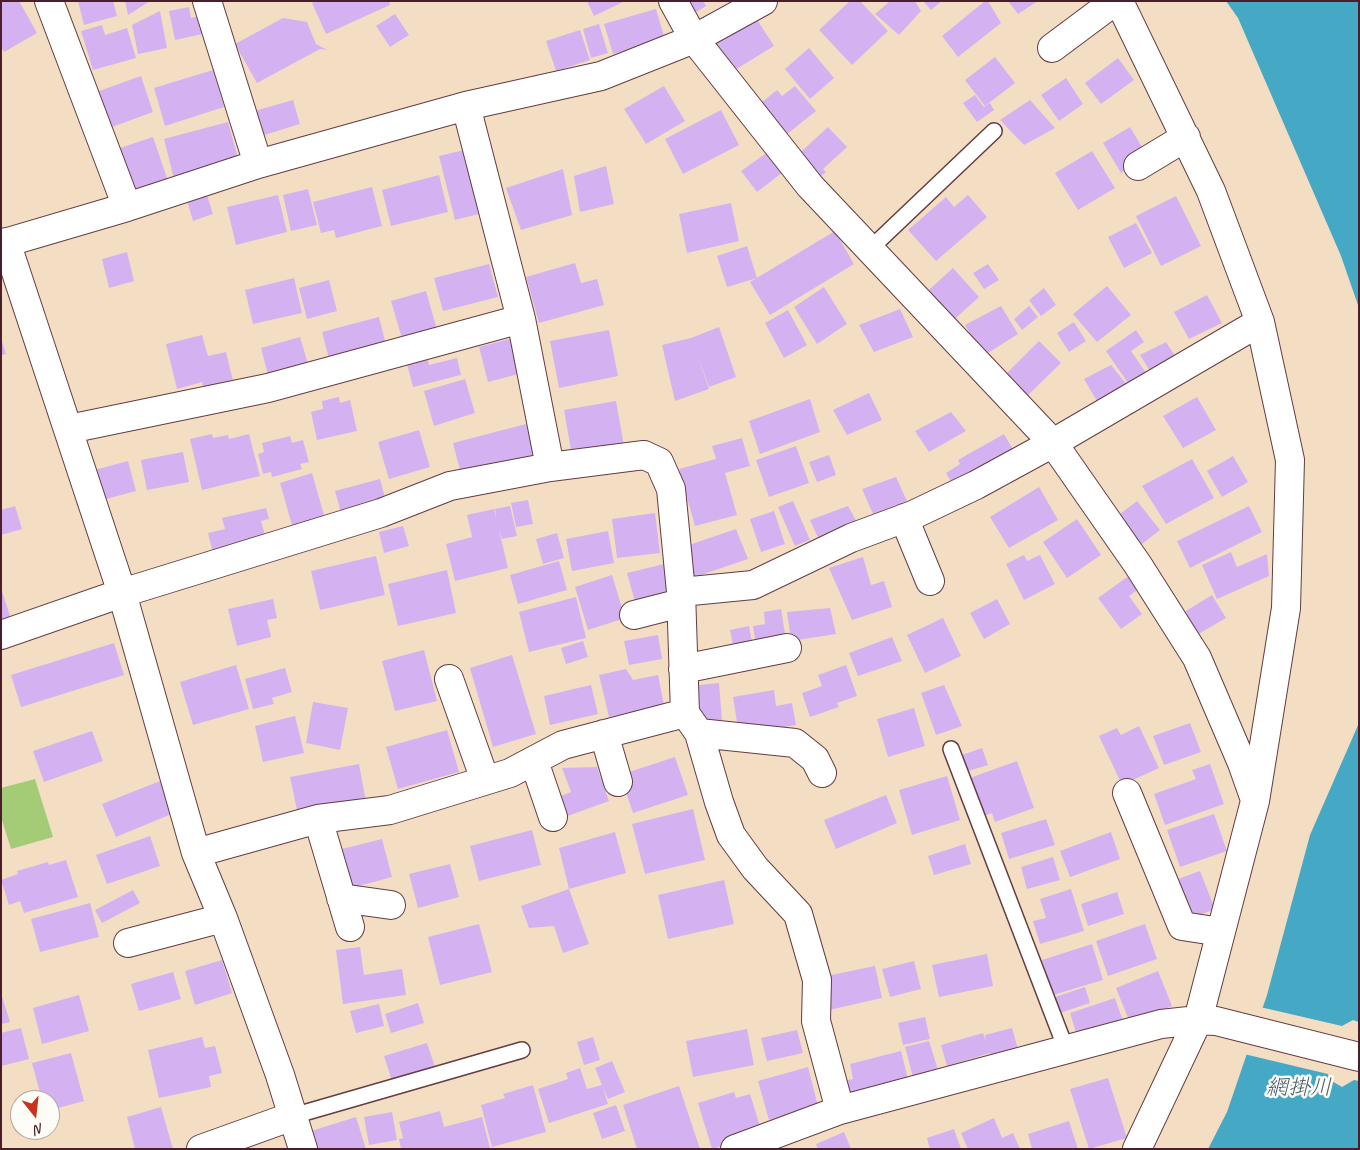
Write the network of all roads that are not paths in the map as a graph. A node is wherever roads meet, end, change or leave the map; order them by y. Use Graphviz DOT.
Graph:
graph roads {
  1 [pos="49,1"];
  2 [pos="207,1"];
  3 [pos="673,1"];
  4 [pos="762,1"];
  5 [pos="1115,1"];
  6 [pos="1119,1"];
  7 [pos="694,39"];
  8 [pos="1052,48"];
  9 [pos="466,106"];
  10 [pos="994,131"];
  11 [pos="1186,137"];
  12 [pos="258,164"];
  13 [pos="1138,166"];
  14 [pos="127,207"];
  15 [pos="4,243"];
  16 [pos="870,249"];
  17 [pos="521,319"];
  18 [pos="1260,322"];
  19 [pos="69,429"];
  20 [pos="1053,443"];
  21 [pos="550,467"];
  22 [pos="904,518"];
  23 [pos="930,581"];
  24 [pos="122,593"];
  25 [pos="681,598"];
  26 [pos="634,615"];
  27 [pos="1,635"];
  28 [pos="787,648"];
  29 [pos="684,669"];
  30 [pos="449,679"];
  31 [pos="692,723"];
  32 [pos="604,734"];
  33 [pos="951,749"];
  34 [pos="534,761"];
  35 [pos="822,773"];
  36 [pos="486,780"];
  37 [pos="618,782"];
  38 [pos="1127,793"];
  39 [pos="1255,801"];
  40 [pos="553,817"];
  41 [pos="318,819"];
  42 [pos="196,853"];
  43 [pos="341,898"];
  44 [pos="391,905"];
  45 [pos="223,918"];
  46 [pos="350,927"];
  47 [pos="1221,932"];
  48 [pos="128,943"];
  49 [pos="1207,1021"];
  50 [pos="1066,1049"];
  51 [pos="522,1050"];
  52 [pos="1359,1057"];
  53 [pos="840,1110"];
  54 [pos="293,1116"];
  55 [pos="201,1149"];
  56 [pos="302,1149"];
  57 [pos="735,1149"];
  58 [pos="1137,1149"];
  1 -- 14 [label="street"];
  2 -- 12 [label="street"];
  3 -- 7 [label="street"];
  4 -- 7 [label="street"];
  5 -- 8 [label="street"];
  6 -- 11 [label="street"];
  7 -- 9 [label="street"];
  7 -- 16 [label="street"];
  9 -- 12 [label="street"];
  9 -- 17 [label="street"];
  10 -- 16 [label="lane"];
  11 -- 13 [label="street"];
  11 -- 18 [label="street"];
  12 -- 14 [label="street"];
  14 -- 15 [label="street"];
  15 -- 19 [label="street"];
  16 -- 20 [label="street"];
  17 -- 19 [label="street"];
  17 -- 21 [label="street"];
  18 -- 20 [label="street"];
  18 -- 39 [label="street"];
  19 -- 24 [label="street"];
  20 -- 22 [label="street"];
  20 -- 39 [label="street"];
  21 -- 24 [label="street"];
  21 -- 25 [label="street"];
  22 -- 23 [label="street"];
  22 -- 25 [label="street"];
  24 -- 27 [label="street"];
  24 -- 42 [label="street"];
  25 -- 26 [label="street"];
  25 -- 29 [label="street"];
  28 -- 29 [label="street"];
  29 -- 31 [label="street"];
  30 -- 36 [label="street"];
  31 -- 32 [label="street"];
  31 -- 35 [label="street"];
  31 -- 53 [label="street"];
  32 -- 34 [label="street"];
  32 -- 37 [label="street"];
  33 -- 50 [label="lane"];
  34 -- 36 [label="street"];
  34 -- 40 [label="street"];
  36 -- 41 [label="street"];
  38 -- 47 [label="street"];
  39 -- 47 [label="street"];
  41 -- 42 [label="street"];
  41 -- 43 [label="street"];
  42 -- 45 [label="street"];
  43 -- 44 [label="street"];
  43 -- 46 [label="street"];
  45 -- 48 [label="street"];
  45 -- 54 [label="street"];
  47 -- 49 [label="street"];
  49 -- 50 [label="street"];
  49 -- 52 [label="street"];
  49 -- 58 [label="street"];
  50 -- 53 [label="street"];
  51 -- 54 [label="lane"];
  53 -- 57 [label="street"];
  54 -- 55 [label="street"];
  54 -- 56 [label="street"];
}
